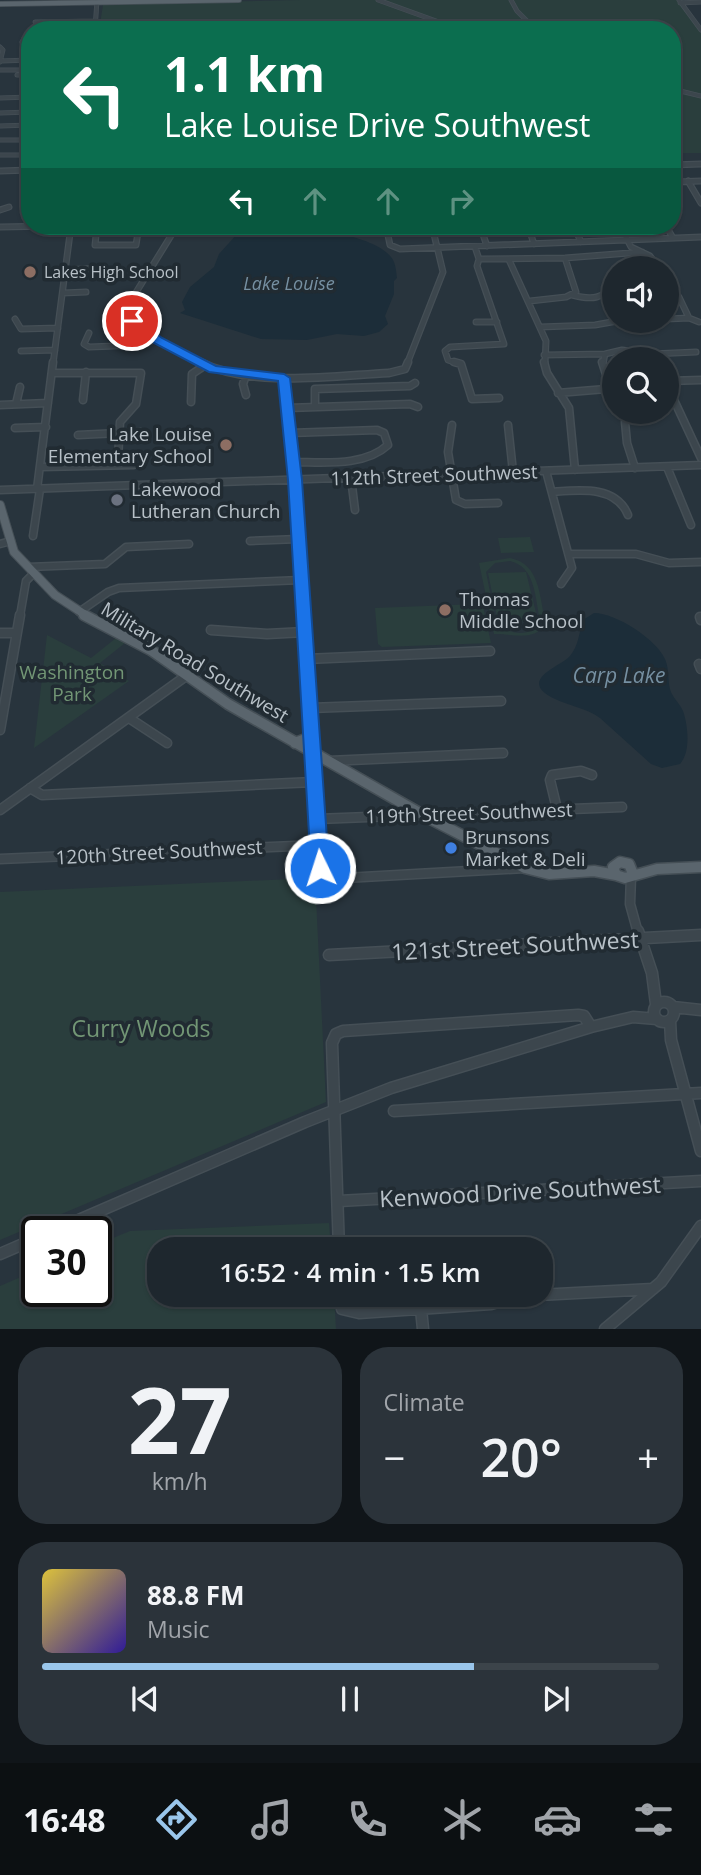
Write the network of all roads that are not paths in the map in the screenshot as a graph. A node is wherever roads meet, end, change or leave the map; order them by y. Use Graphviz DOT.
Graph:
graph roads {
  1 [pos="239,0"];
  2 [pos="378,0"];
  3 [pos="511,0"];
  4 [pos="97,1"];
  5 [pos="679,1"];
  6 [pos="701,2"];
  7 [pos="0,4"];
  8 [pos="689,15"];
  9 [pos="701,15"];
  10 [pos="96,21"];
  11 [pos="435,21"];
  12 [pos="527,21"];
  13 [pos="700,29"];
  14 [pos="0,48"];
  15 [pos="21,61"];
  16 [pos="0,62"];
  17 [pos="21,69"];
  18 [pos="0,70"];
  19 [pos="17,75"];
  20 [pos="21,75"];
  21 [pos="681,91"];
  22 [pos="701,96"];
  23 [pos="0,97"];
  24 [pos="21,97"];
  25 [pos="21,112"];
  26 [pos="0,113"];
  27 [pos="21,125"];
  28 [pos="0,126"];
  29 [pos="0,140"];
  30 [pos="21,140"];
  31 [pos="0,155"];
  32 [pos="21,155"];
  33 [pos="701,164"];
  34 [pos="681,165"];
  35 [pos="21,170"];
  36 [pos="0,171"];
  37 [pos="681,181"];
  38 [pos="688,181"];
  39 [pos="701,181"];
  40 [pos="701,203"];
  41 [pos="9,207"];
  42 [pos="0,210"];
  43 [pos="0,227"];
  44 [pos="21,227"];
  45 [pos="70,235"];
  46 [pos="96,235"];
  47 [pos="138,235"];
  48 [pos="172,235"];
  49 [pos="388,235"];
  50 [pos="435,235"];
  51 [pos="483,235"];
  52 [pos="531,235"];
  53 [pos="578,235"];
  54 [pos="624,235"];
  55 [pos="671,235"];
  56 [pos="701,237"];
  57 [pos="673,238"];
  58 [pos="627,240"];
  59 [pos="581,242"];
  60 [pos="534,244"];
  61 [pos="486,246"];
  62 [pos="475,247"];
  63 [pos="439,248"];
  64 [pos="642,252"];
  65 [pos="650,256"];
  66 [pos="565,258"];
  67 [pos="479,259"];
  68 [pos="509,260"];
  69 [pos="100,268"];
  70 [pos="66,270"];
  71 [pos="86,292"];
  72 [pos="63,293"];
  73 [pos="572,295"];
  74 [pos="602,296"];
  75 [pos="680,297"];
  76 [pos="530,301"];
  77 [pos="679,318"];
  78 [pos="689,318"];
  79 [pos="15,319"];
  80 [pos="476,322"];
  81 [pos="497,322"];
  82 [pos="699,322"];
  83 [pos="602,324"];
  84 [pos="540,327"];
  85 [pos="58,328"];
  86 [pos="89,333"];
  87 [pos="156,340"];
  88 [pos="55,350"];
  89 [pos="21,351"];
  90 [pos="696,352"];
  91 [pos="602,354"];
  92 [pos="679,354"];
  93 [pos="544,355"];
  94 [pos="204,366"];
  95 [pos="86,372"];
  96 [pos="52,373"];
  97 [pos="246,375"];
  98 [pos="284,378"];
  99 [pos="701,380"];
  100 [pos="679,382"];
  101 [pos="415,383"];
  102 [pos="20,387"];
  103 [pos="602,390"];
  104 [pos="558,393"];
  105 [pos="246,394"];
  106 [pos="499,398"];
  107 [pos="83,400"];
  108 [pos="191,402"];
  109 [pos="48,403"];
  110 [pos="16,404"];
  111 [pos="0,405"];
  112 [pos="315,407"];
  113 [pos="418,407"];
  114 [pos="287,408"];
  115 [pos="679,409"];
  116 [pos="625,424"];
  117 [pos="452,425"];
  118 [pos="508,425"];
  119 [pos="46,427"];
  120 [pos="15,428"];
  121 [pos="140,432"];
  122 [pos="120,433"];
  123 [pos="290,433"];
  124 [pos="78,435"];
  125 [pos="701,458"];
  126 [pos="293,462"];
  127 [pos="115,464"];
  128 [pos="134,465"];
  129 [pos="701,465"];
  130 [pos="41,467"];
  131 [pos="667,467"];
  132 [pos="635,468"];
  133 [pos="575,470"];
  134 [pos="546,471"];
  135 [pos="513,472"];
  136 [pos="451,474"];
  137 [pos="351,478"];
  138 [pos="295,480"];
  139 [pos="39,489"];
  140 [pos="0,490"];
  141 [pos="620,491"];
  142 [pos="552,492"];
  143 [pos="610,497"];
  144 [pos="498,503"];
  145 [pos="0,505"];
  146 [pos="355,510"];
  147 [pos="628,515"];
  148 [pos="691,525"];
  149 [pos="33,536"];
  150 [pos="299,539"];
  151 [pos="10,541"];
  152 [pos="250,541"];
  153 [pos="0,544"];
  154 [pos="189,544"];
  155 [pos="569,554"];
  156 [pos="701,562"];
  157 [pos="31,571"];
  158 [pos="301,580"];
  159 [pos="561,584"];
  160 [pos="79,612"];
  161 [pos="211,630"];
  162 [pos="16,632"];
  163 [pos="305,632"];
  164 [pos="0,633"];
  165 [pos="490,651"];
  166 [pos="306,659"];
  167 [pos="10,663"];
  168 [pos="0,664"];
  169 [pos="186,676"];
  170 [pos="501,701"];
  171 [pos="310,708"];
  172 [pos="129,718"];
  173 [pos="0,730"];
  174 [pos="311,737"];
  175 [pos="167,743"];
  176 [pos="295,743"];
  177 [pos="503,753"];
  178 [pos="312,754"];
  179 [pos="326,761"];
  180 [pos="592,775"];
  181 [pos="314,782"];
  182 [pos="30,788"];
  183 [pos="622,807"];
  184 [pos="557,809"];
  185 [pos="0,810"];
  186 [pos="423,815"];
  187 [pos="317,819"];
  188 [pos="318,845"];
  189 [pos="0,859"];
  190 [pos="701,864"];
  191 [pos="525,868"];
  192 [pos="616,872"];
  193 [pos="632,872"];
  194 [pos="629,893"];
  195 [pos="701,935"];
  196 [pos="641,939"];
  197 [pos="329,955"];
  198 [pos="662,1005"];
  199 [pos="700,1010"];
  200 [pos="633,1017"];
  201 [pos="665,1019"];
  202 [pos="592,1027"];
  203 [pos="701,1093"];
  204 [pos="685,1094"];
  205 [pos="336,1109"];
  206 [pos="394,1111"];
  207 [pos="701,1151"];
  208 [pos="701,1181"];
  209 [pos="339,1201"];
  210 [pos="88,1216"];
  211 [pos="701,1227"];
  212 [pos="339,1237"];
  213 [pos="21,1245"];
  214 [pos="0,1254"];
  215 [pos="653,1289"];
  216 [pos="342,1307"];
  217 [pos="421,1310"];
  218 [pos="423,1329"];
  219 [pos="605,1329"];
  1 -- 4 [label="main road"];
  2 -- 11 [label="street"];
  3 -- 12 [label="street"];
  4 -- 7 [label="main road"];
  4 -- 10 [label="street"];
  5 -- 6 [label="street"];
  5 -- 8 [label="street"];
  8 -- 9 [label="street"];
  8 -- 13 [label="street"];
  14 -- 16 [label="street"];
  15 -- 16 [label="street"];
  17 -- 18 [label="street"];
  19 -- 20 [label="street"];
  21 -- 22 [label="street"];
  23 -- 24 [label="street"];
  25 -- 26 [label="street"];
  27 -- 28 [label="street"];
  29 -- 30 [label="street"];
  31 -- 32 [label="street"];
  33 -- 34 [label="street"];
  35 -- 36 [label="street"];
  37 -- 38 [label="street"];
  38 -- 39 [label="street"];
  38 -- 40 [label="street"];
  41 -- 42 [label="street"];
  43 -- 44 [label="street"];
  45 -- 70 [label="street"];
  46 -- 47 [label="street"];
  48 -- 87 [label="street"];
  49 -- 63 [label="street"];
  50 -- 63 [label="street"];
  51 -- 61 [label="street"];
  52 -- 60 [label="street"];
  53 -- 59 [label="street"];
  54 -- 58 [label="street"];
  55 -- 57 [label="street"];
  56 -- 57 [label="street"];
  57 -- 58 [label="street"];
  58 -- 59 [label="street"];
  58 -- 64 [label="street"];
  59 -- 60 [label="street"];
  60 -- 61 [label="street"];
  61 -- 62 [label="street"];
  62 -- 63 [label="street"];
  62 -- 67 [label="street"];
  63 -- 98 [label="street"];
  64 -- 65 [label="street"];
  64 -- 66 [label="street"];
  66 -- 68 [label="street"];
  66 -- 73 [label="street"];
  67 -- 68 [label="street"];
  67 -- 81 [label="street"];
  68 -- 76 [label="street"];
  69 -- 70 [label="street"];
  70 -- 72 [label="street"];
  71 -- 72 [label="street"];
  72 -- 85 [label="street"];
  73 -- 74 [label="street"];
  73 -- 76 [label="street"];
  75 -- 78 [label="street"];
  76 -- 84 [label="street"];
  77 -- 78 [label="street"];
  78 -- 82 [label="street"];
  79 -- 85 [label="street"];
  80 -- 81 [label="street"];
  81 -- 106 [label="street"];
  83 -- 84 [label="street"];
  84 -- 93 [label="street"];
  85 -- 88 [label="street"];
  86 -- 87 [label="street"];
  87 -- 94 [label="street"];
  88 -- 89 [label="street"];
  88 -- 96 [label="street"];
  90 -- 92 [label="street"];
  91 -- 93 [label="street"];
  93 -- 104 [label="street"];
  94 -- 97 [label="street"];
  94 -- 108 [label="street"];
  95 -- 96 [label="street"];
  95 -- 107 [label="street"];
  95 -- 122 [label="street"];
  96 -- 109 [label="street"];
  97 -- 98 [label="street"];
  97 -- 105 [label="street"];
  98 -- 114 [label="street"];
  99 -- 100 [label="street"];
  101 -- 112 [label="street"];
  102 -- 110 [label="street"];
  103 -- 104 [label="street"];
  104 -- 133 [label="street"];
  109 -- 110 [label="street"];
  109 -- 119 [label="street"];
  110 -- 111 [label="street"];
  112 -- 113 [label="street"];
  112 -- 114 [label="street"];
  114 -- 123 [label="street"];
  115 -- 125 [label="street"];
  116 -- 132 [label="street"];
  117 -- 136 [label="street"];
  118 -- 135 [label="street"];
  119 -- 120 [label="street"];
  119 -- 130 [label="street"];
  121 -- 122 [label="street"];
  122 -- 124 [label="street"];
  122 -- 127 [label="street"];
  123 -- 126 [label="street"];
  123 -- 126 [label="street"];
  126 -- 138 [label="street"];
  127 -- 128 [label="street"];
  127 -- 130 [label="street"];
  129 -- 131 [label="street, 112th Street Southwest"];
  130 -- 139 [label="street"];
  131 -- 132 [label="street, 112th Street Southwest"];
  131 -- 148 [label="street"];
  132 -- 133 [label="street, 112th Street Southwest"];
  133 -- 134 [label="street, 112th Street Southwest"];
  134 -- 135 [label="street, 112th Street Southwest"];
  134 -- 142 [label="street"];
  135 -- 136 [label="street, 112th Street Southwest"];
  136 -- 137 [label="street, 112th Street Southwest"];
  136 -- 144 [label="street"];
  137 -- 138 [label="street, 112th Street Southwest"];
  137 -- 146 [label="street"];
  138 -- 139 [label="street, 112th Street Southwest"];
  138 -- 150 [label="street"];
  139 -- 140 [label="street, 112th Street Southwest"];
  139 -- 149 [label="street"];
  141 -- 143 [label="street"];
  142 -- 143 [label="street"];
  142 -- 155 [label="street"];
  143 -- 147 [label="street"];
  145 -- 151 [label="main road, Military Road Southwest"];
  150 -- 152 [label="street"];
  150 -- 158 [label="street"];
  151 -- 153 [label="street"];
  151 -- 157 [label="main road, Military Road Southwest"];
  154 -- 157 [label="street"];
  155 -- 156 [label="street"];
  155 -- 159 [label="street"];
  157 -- 160 [label="main road, Military Road Southwest"];
  157 -- 162 [label="street"];
  158 -- 160 [label="street"];
  158 -- 163 [label="street"];
  160 -- 169 [label="main road, Military Road Southwest"];
  161 -- 163 [label="street"];
  162 -- 164 [label="street"];
  162 -- 167 [label="street"];
  163 -- 166 [label="street"];
  165 -- 166 [label="street"];
  166 -- 171 [label="street"];
  167 -- 168 [label="street"];
  167 -- 173 [label="street"];
  169 -- 172 [label="street"];
  169 -- 176 [label="main road, Military Road Southwest"];
  170 -- 171 [label="street"];
  171 -- 174 [label="street"];
  172 -- 175 [label="street"];
  172 -- 182 [label="street"];
  174 -- 176 [label="main road"];
  174 -- 178 [label="street"];
  176 -- 178 [label="main road, Military Road Southwest"];
  177 -- 179 [label="street"];
  178 -- 179 [label="main road, Military Road Southwest"];
  178 -- 181 [label="street"];
  179 -- 186 [label="main road, Military Road Southwest"];
  180 -- 184 [label="street"];
  181 -- 182 [label="street"];
  181 -- 187 [label="street"];
  182 -- 185 [label="street"];
  183 -- 184 [label="street, 119th Street Southwest"];
  184 -- 186 [label="street, 119th Street Southwest"];
  186 -- 187 [label="street, 119th Street Southwest"];
  186 -- 191 [label="main road, Military Road Southwest"];
  187 -- 188 [label="street"];
  188 -- 189 [label="street, 120th Street Southwest"];
  188 -- 191 [label="street"];
  190 -- 193 [label="main road, Military Road Southwest"];
  191 -- 192 [label="main road, Military Road Southwest"];
  192 -- 193 [label="main road, Military Road Southwest"];
  192 -- 194 [label="street"];
  193 -- 194 [label="street"];
  194 -- 196 [label="street"];
  195 -- 196 [label="street, 121st Street Southwest"];
  196 -- 197 [label="street, 121st Street Southwest"];
  196 -- 198 [label="street"];
  198 -- 199 [label="street"];
  198 -- 200 [label="street"];
  198 -- 201 [label="street"];
  198 -- 201 [label="street"];
  199 -- 201 [label="street"];
  200 -- 201 [label="street"];
  200 -- 202 [label="street"];
  201 -- 204 [label="street"];
  202 -- 205 [label="street"];
  202 -- 205 [label="street"];
  203 -- 204 [label="street"];
  204 -- 206 [label="street"];
  204 -- 207 [label="street"];
  205 -- 209 [label="street"];
  205 -- 210 [label="street"];
  208 -- 209 [label="street, Kenwood Drive Southwest"];
  209 -- 212 [label="street"];
  211 -- 215 [label="street"];
  213 -- 214 [label="street"];
  215 -- 217 [label="street"];
  215 -- 219 [label="street"];
  216 -- 217 [label="street"];
  217 -- 218 [label="street"];
}
